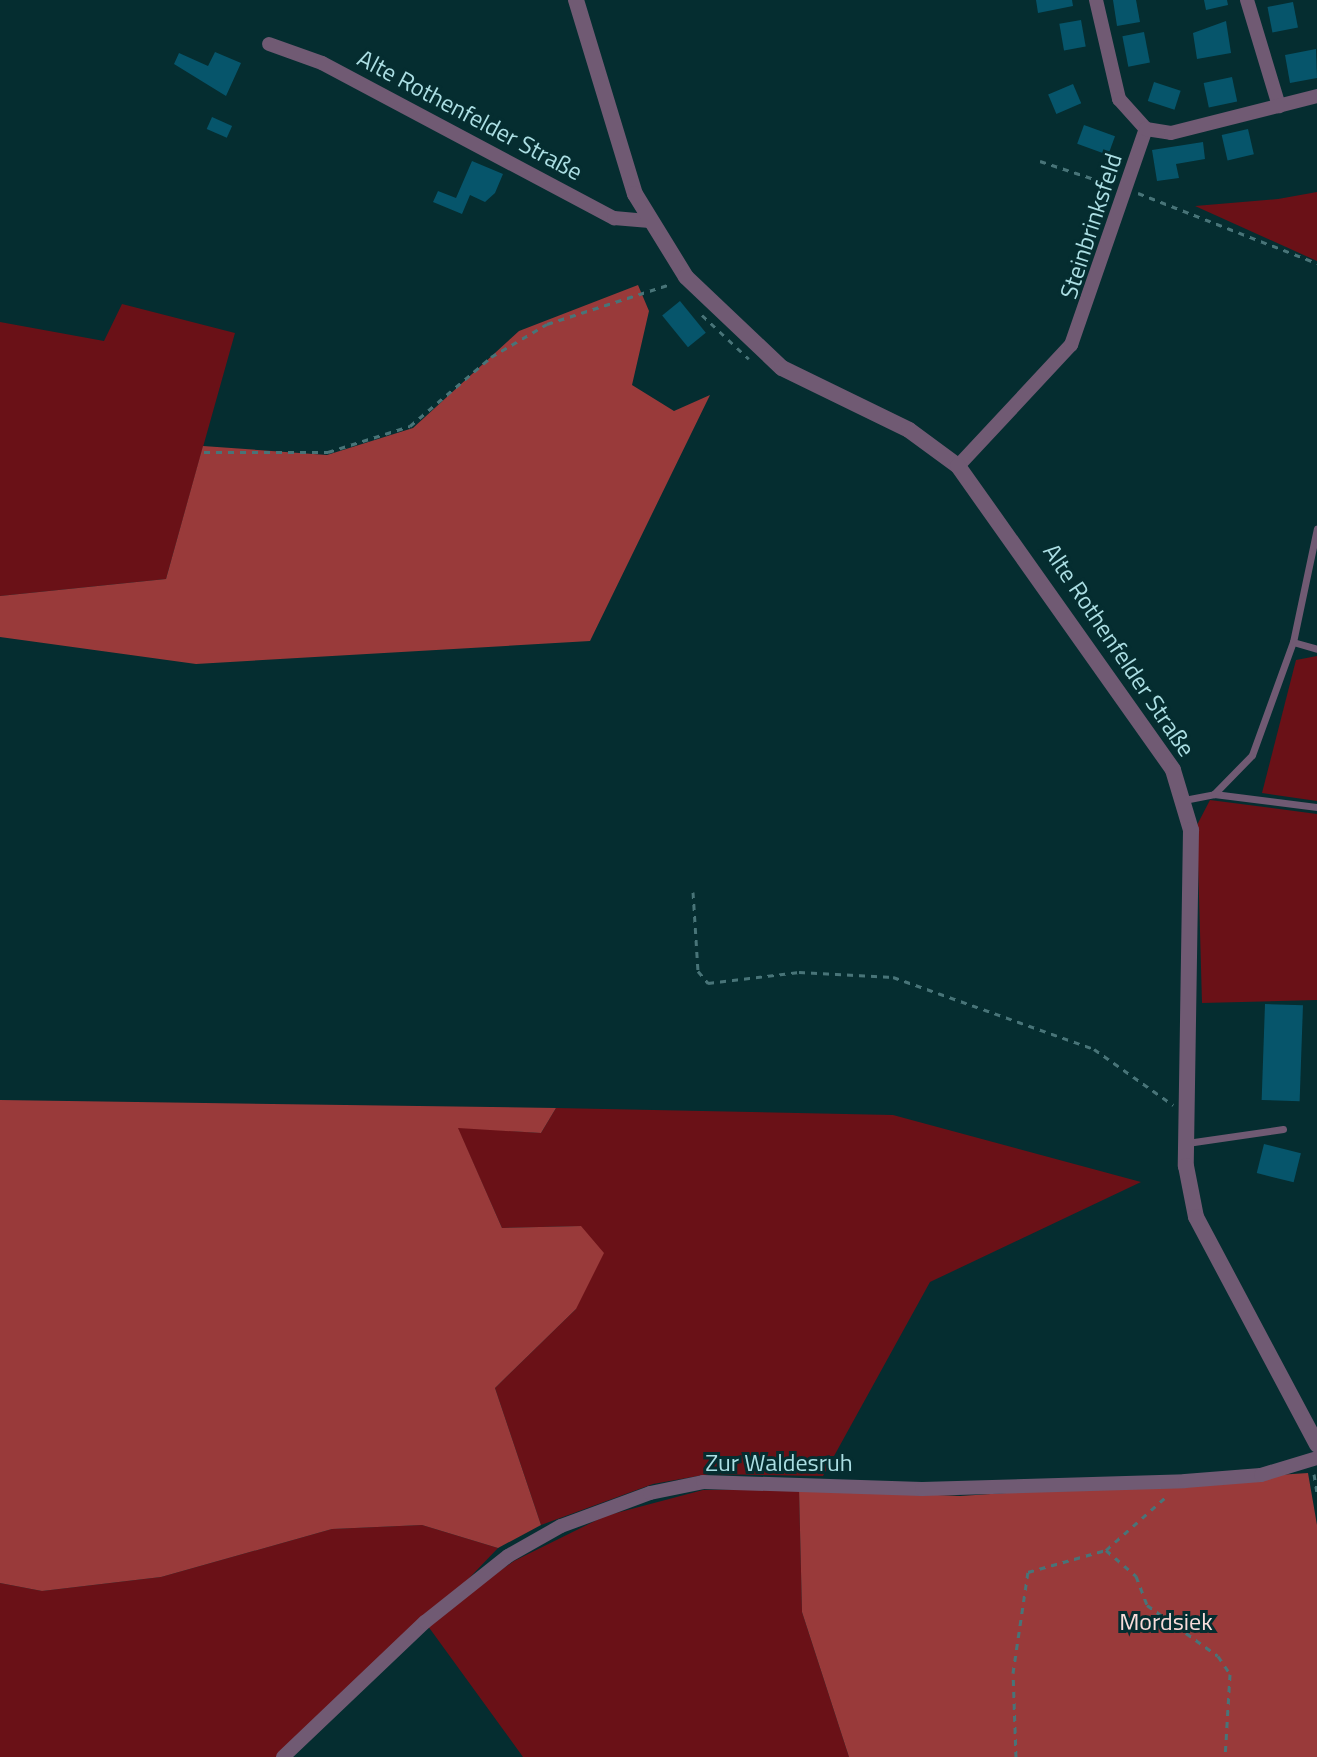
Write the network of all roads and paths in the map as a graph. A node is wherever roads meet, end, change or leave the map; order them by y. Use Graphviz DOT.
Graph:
graph roads {
  1 [pos="576,0"];
  2 [pos="1096,0"];
  3 [pos="1247,0"];
  4 [pos="269,44"];
  5 [pos="1317,96"];
  6 [pos="1279,106"];
  7 [pos="1146,129"];
  8 [pos="1040,161"];
  9 [pos="1124,189"];
  10 [pos="650,221"];
  11 [pos="1317,263"];
  12 [pos="669,270"];
  13 [pos="676,282"];
  14 [pos="684,291"];
  15 [pos="698,310"];
  16 [pos="763,369"];
  17 [pos="204,452"];
  18 [pos="958,466"];
  19 [pos="1317,528"];
  20 [pos="1293,642"];
  21 [pos="1317,649"];
  22 [pos="1214,794"];
  23 [pos="1184,800"];
  24 [pos="1317,807"];
  25 [pos="693,892"];
  26 [pos="1179,1093"];
  27 [pos="1283,1129"];
  28 [pos="1187,1143"];
  29 [pos="1315,1454"];
  30 [pos="1185,1481"];
  31 [pos="1317,1492"];
  32 [pos="1106,1550"];
  33 [pos="283,1757"];
  34 [pos="1016,1757"];
  35 [pos="1225,1757"];
  1 -- 10 [label="street, Alte Rothenfelder Straße"];
  2 -- 7 [label="street"];
  3 -- 6 [label="street"];
  4 -- 10 [label="street, Alte Rothenfelder Straße"];
  5 -- 6 [label="street, Steinbrinksfeld"];
  6 -- 7 [label="street, Steinbrinksfeld"];
  7 -- 9 [label="street, Steinbrinksfeld"];
  8 -- 9 [label="path"];
  9 -- 11 [label="path"];
  9 -- 18 [label="street, Steinbrinksfeld"];
  10 -- 18 [label="street, Alte Rothenfelder Straße"];
  12 -- 13 [label="path"];
  13 -- 14 [label="path"];
  13 -- 17 [label="path"];
  15 -- 16 [label="path"];
  18 -- 23 [label="street, Alte Rothenfelder Straße"];
  19 -- 20 [label="lane"];
  20 -- 21 [label="lane"];
  20 -- 22 [label="lane"];
  22 -- 23 [label="lane"];
  22 -- 24 [label="lane"];
  23 -- 28 [label="street, Alte Rothenfelder Straße"];
  25 -- 26 [label="path"];
  27 -- 28 [label="lane"];
  28 -- 29 [label="street, Alte Rothenfelder Straße"];
  29 -- 30 [label="street, Zur Waldesruh"];
  29 -- 31 [label="path"];
  30 -- 32 [label="path"];
  30 -- 33 [label="street, Zur Waldesruh"];
  32 -- 34 [label="path"];
  32 -- 35 [label="path"];
}
